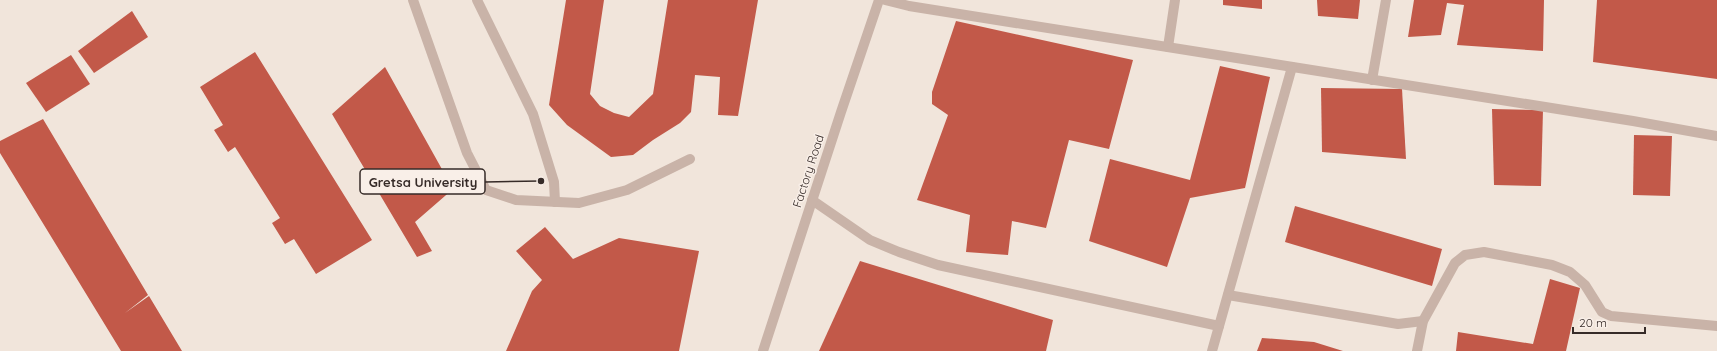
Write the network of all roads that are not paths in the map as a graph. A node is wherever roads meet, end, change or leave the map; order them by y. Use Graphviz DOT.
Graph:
graph roads {
  1 [pos="413,0"];
  2 [pos="477,0"];
  3 [pos="879,0"];
  4 [pos="885,0"];
  5 [pos="1175,0"];
  6 [pos="1386,0"];
  7 [pos="1168,47"];
  8 [pos="1292,67"];
  9 [pos="1372,80"];
  10 [pos="1717,136"];
  11 [pos="690,159"];
  12 [pos="812,200"];
  13 [pos="555,202"];
  14 [pos="1228,295"];
  15 [pos="1423,321"];
  16 [pos="1219,326"];
  17 [pos="1717,326"];
  18 [pos="763,351"];
  19 [pos="1212,351"];
  20 [pos="1417,351"];
  1 -- 13 [label="street"];
  2 -- 13 [label="street"];
  3 -- 12 [label="street, Factory Road"];
  4 -- 7 [label="street"];
  5 -- 7 [label="street"];
  6 -- 9 [label="street"];
  7 -- 8 [label="street"];
  8 -- 9 [label="street"];
  8 -- 14 [label="street"];
  9 -- 10 [label="street"];
  11 -- 13 [label="street"];
  12 -- 16 [label="street"];
  12 -- 18 [label="street, Factory Road"];
  14 -- 15 [label="street"];
  14 -- 16 [label="street"];
  15 -- 17 [label="street"];
  15 -- 20 [label="street"];
  16 -- 19 [label="street"];
}
